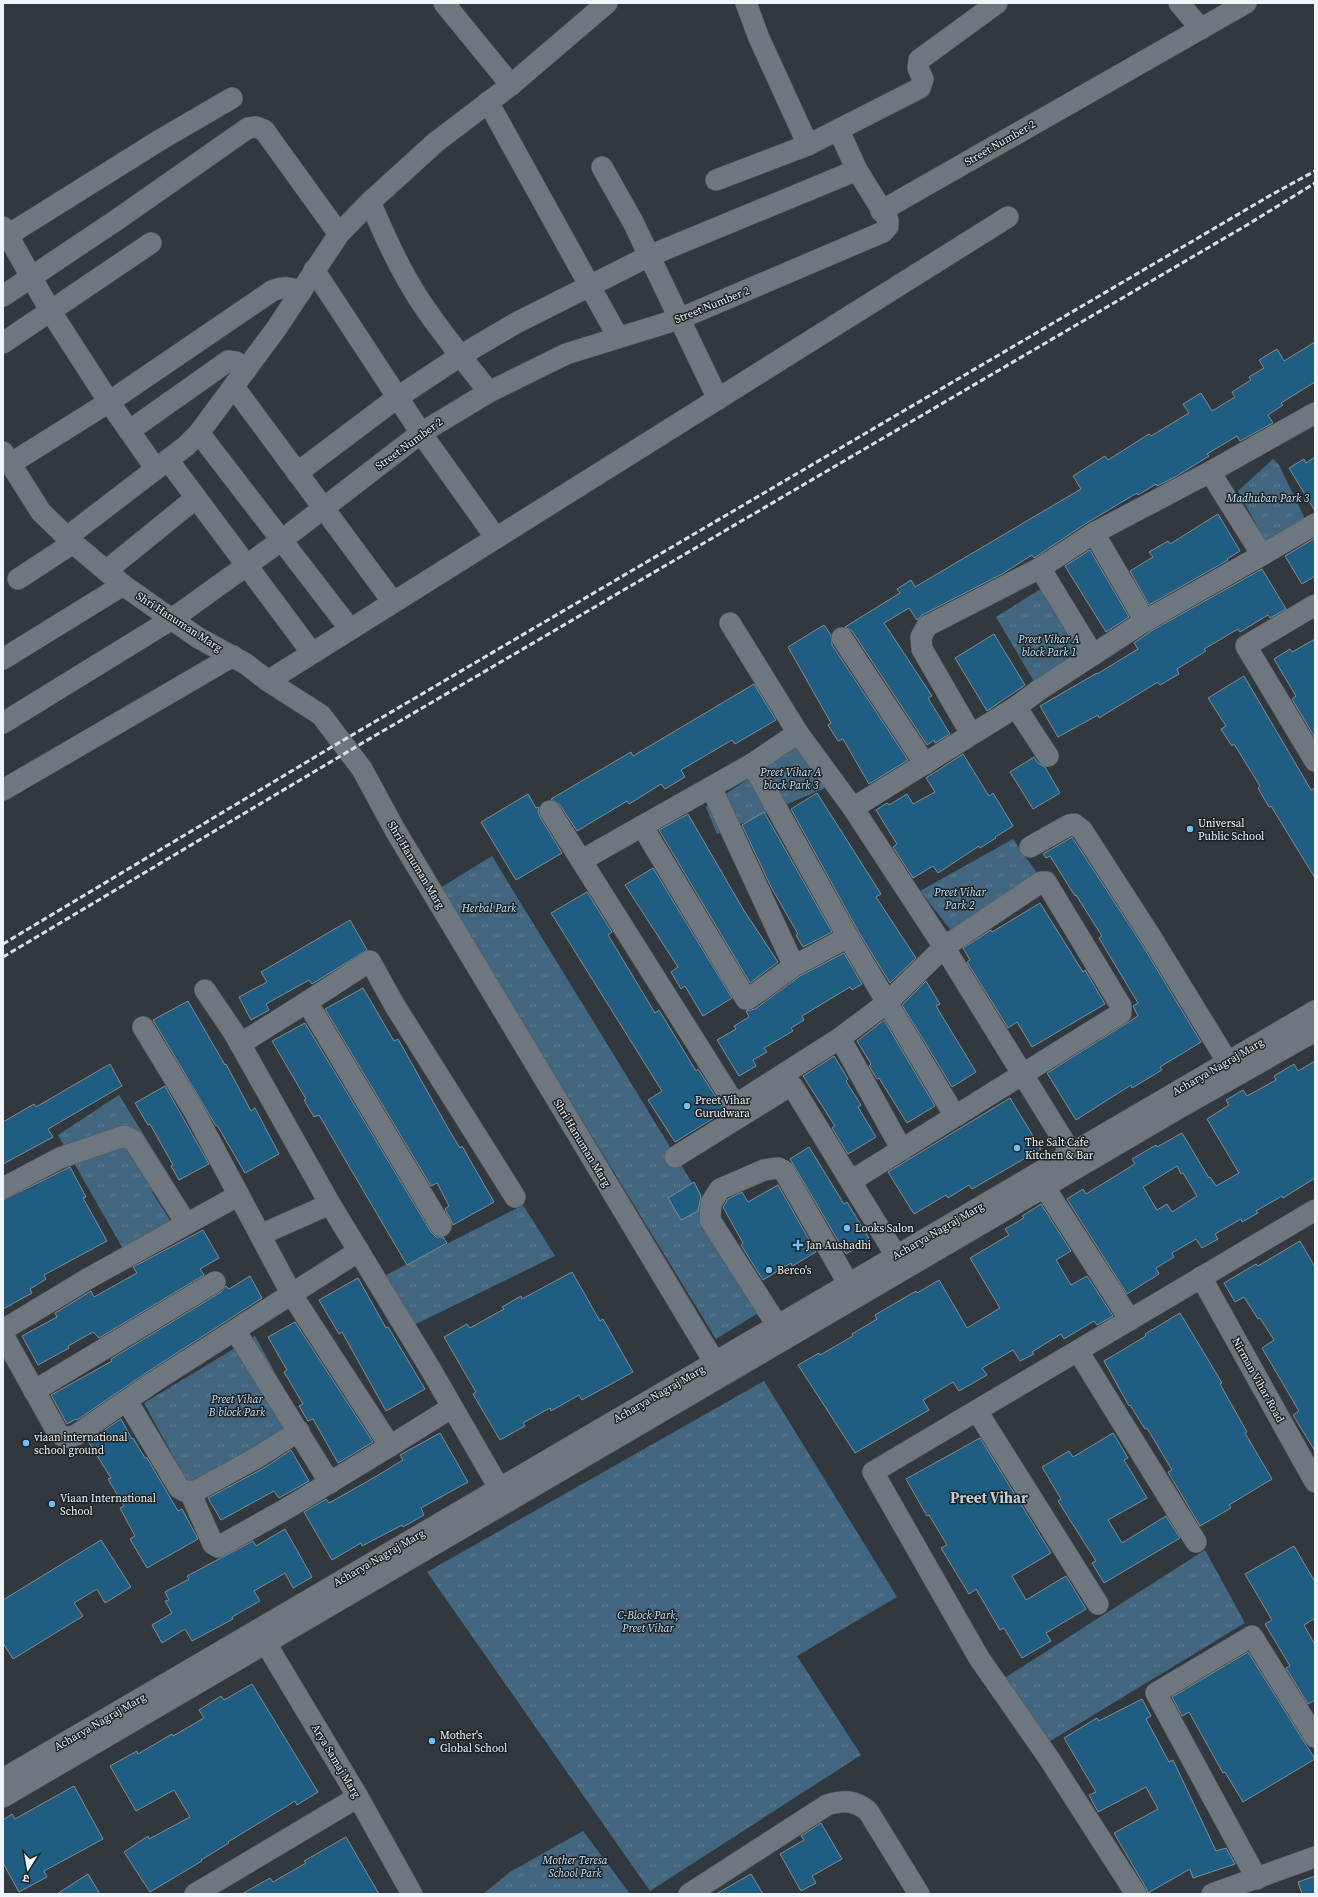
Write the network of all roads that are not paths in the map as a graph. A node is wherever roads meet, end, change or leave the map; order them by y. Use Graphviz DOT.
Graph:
graph roads {
  1 [pos="444,3"];
  2 [pos="746,3"];
  3 [pos="997,3"];
  4 [pos="1179,3"];
  5 [pos="1246,3"];
  6 [pos="603,4"];
  7 [pos="1201,29"];
  8 [pos="511,84"];
  9 [pos="232,98"];
  10 [pos="488,102"];
  11 [pos="838,130"];
  12 [pos="808,144"];
  13 [pos="602,167"];
  14 [pos="857,170"];
  15 [pos="716,180"];
  16 [pos="370,202"];
  17 [pos="881,211"];
  18 [pos="1008,217"];
  19 [pos="6,231"];
  20 [pos="339,234"];
  21 [pos="151,243"];
  22 [pos="649,256"];
  23 [pos="314,270"];
  24 [pos="31,279"];
  25 [pos="589,285"];
  26 [pos="301,292"];
  27 [pos="3,296"];
  28 [pos="51,312"];
  29 [pos="679,319"];
  30 [pos="618,337"];
  31 [pos="3,343"];
  32 [pos="460,356"];
  33 [pos="246,370"];
  34 [pos="234,387"];
  35 [pos="488,392"];
  36 [pos="398,397"];
  37 [pos="718,399"];
  38 [pos="109,402"];
  39 [pos="1315,413"];
  40 [pos="129,431"];
  41 [pos="199,433"];
  42 [pos="421,433"];
  43 [pos="7,458"];
  44 [pos="162,465"];
  45 [pos="1210,472"];
  46 [pos="297,473"];
  47 [pos="196,498"];
  48 [pos="324,509"];
  49 [pos="1315,524"];
  50 [pos="1094,533"];
  51 [pos="496,538"];
  52 [pos="70,540"];
  53 [pos="282,540"];
  54 [pos="1262,555"];
  55 [pos="246,565"];
  56 [pos="1040,568"];
  57 [pos="106,571"];
  58 [pos="18,579"];
  59 [pos="123,585"];
  60 [pos="393,602"];
  61 [pos="1315,605"];
  62 [pos="172,619"];
  63 [pos="1145,621"];
  64 [pos="730,624"];
  65 [pos="350,629"];
  66 [pos="842,638"];
  67 [pos="312,653"];
  68 [pos="1093,655"];
  69 [pos="233,656"];
  70 [pos="3,659"];
  71 [pos="268,682"];
  72 [pos="1016,707"];
  73 [pos="3,723"];
  74 [pos="798,733"];
  75 [pos="971,734"];
  76 [pos="1048,756"];
  77 [pos="1315,761"];
  78 [pos="752,764"];
  79 [pos="925,764"];
  80 [pos="711,787"];
  81 [pos="3,790"];
  82 [pos="853,808"];
  83 [pos="550,811"];
  84 [pos="642,826"];
  85 [pos="1030,847"];
  86 [pos="582,860"];
  87 [pos="848,937"];
  88 [pos="944,947"];
  89 [pos="794,966"];
  90 [pos="205,990"];
  91 [pos="307,1002"];
  92 [pos="888,1002"];
  93 [pos="1315,1011"];
  94 [pos="143,1027"];
  95 [pos="1315,1030"];
  96 [pos="840,1038"];
  97 [pos="240,1044"];
  98 [pos="1227,1061"];
  99 [pos="1022,1074"];
  100 [pos="955,1116"];
  101 [pos="902,1150"];
  102 [pos="675,1158"];
  103 [pos="1076,1160"];
  104 [pos="851,1181"];
  105 [pos="3,1188"];
  106 [pos="1045,1188"];
  107 [pos="239,1195"];
  108 [pos="516,1197"];
  109 [pos="330,1204"];
  110 [pos="1313,1216"];
  111 [pos="186,1223"];
  112 [pos="441,1226"];
  113 [pos="260,1235"];
  114 [pos="359,1251"];
  115 [pos="901,1262"];
  116 [pos="1201,1277"];
  117 [pos="215,1282"];
  118 [pos="848,1284"];
  119 [pos="292,1295"];
  120 [pos="1130,1320"];
  121 [pos="777,1326"];
  122 [pos="3,1330"];
  123 [pos="235,1330"];
  124 [pos="3,1335"];
  125 [pos="1078,1351"];
  126 [pos="718,1369"];
  127 [pos="34,1391"];
  128 [pos="127,1401"];
  129 [pos="451,1408"];
  130 [pos="977,1410"];
  131 [pos="299,1431"];
  132 [pos="390,1446"];
  133 [pos="1315,1482"];
  134 [pos="330,1483"];
  135 [pos="190,1492"];
  136 [pos="503,1495"];
  137 [pos="1196,1542"];
  138 [pos="1098,1604"];
  139 [pos="262,1637"];
  140 [pos="1315,1737"];
  141 [pos="3,1779"];
  142 [pos="3,1797"];
  143 [pos="358,1797"];
  144 [pos="1315,1857"];
  145 [pos="1257,1879"];
  146 [pos="195,1894"];
  147 [pos="412,1894"];
  148 [pos="689,1894"];
  149 [pos="919,1894"];
  150 [pos="1136,1894"];
  151 [pos="1212,1894"];
  1 -- 8 [label="street"];
  2 -- 12 [label="street"];
  3 -- 11 [label="street"];
  4 -- 7 [label="street"];
  5 -- 7 [label="street, Street Number 2"];
  6 -- 8 [label="street"];
  7 -- 17 [label="street, Street Number 2"];
  8 -- 10 [label="street"];
  9 -- 19 [label="street"];
  10 -- 16 [label="street"];
  10 -- 25 [label="street"];
  11 -- 12 [label="street"];
  11 -- 14 [label="street"];
  12 -- 15 [label="street"];
  13 -- 22 [label="street"];
  14 -- 17 [label="street"];
  14 -- 22 [label="street"];
  16 -- 20 [label="street"];
  16 -- 32 [label="street"];
  17 -- 29 [label="street, Street Number 2"];
  18 -- 37 [label="street"];
  19 -- 24 [label="street"];
  20 -- 23 [label="street"];
  20 -- 24 [label="street"];
  21 -- 28 [label="street"];
  22 -- 25 [label="street"];
  22 -- 29 [label="street"];
  23 -- 26 [label="street"];
  23 -- 36 [label="street"];
  24 -- 27 [label="street"];
  24 -- 28 [label="street"];
  25 -- 30 [label="street"];
  25 -- 32 [label="street"];
  26 -- 33 [label="street"];
  26 -- 38 [label="street"];
  28 -- 31 [label="street"];
  28 -- 38 [label="street"];
  29 -- 30 [label="street, Street Number 2"];
  29 -- 37 [label="street"];
  30 -- 35 [label="street, Street Number 2"];
  32 -- 35 [label="street"];
  32 -- 36 [label="street"];
  33 -- 34 [label="street"];
  33 -- 40 [label="street"];
  34 -- 41 [label="street"];
  34 -- 46 [label="street"];
  35 -- 42 [label="street, Street Number 2"];
  36 -- 42 [label="street"];
  36 -- 46 [label="street"];
  37 -- 51 [label="street"];
  38 -- 40 [label="street"];
  38 -- 43 [label="street"];
  39 -- 45 [label="street"];
  40 -- 44 [label="street"];
  41 -- 44 [label="street"];
  41 -- 53 [label="street"];
  42 -- 48 [label="street, Street Number 2"];
  42 -- 51 [label="street"];
  43 -- 52 [label="street, Shri Hanuman Marg"];
  44 -- 47 [label="street"];
  44 -- 52 [label="street"];
  45 -- 50 [label="street"];
  45 -- 54 [label="street"];
  46 -- 48 [label="street"];
  47 -- 55 [label="street"];
  47 -- 57 [label="street"];
  48 -- 53 [label="street, Street Number 2"];
  48 -- 60 [label="street"];
  49 -- 54 [label="street"];
  50 -- 56 [label="street"];
  50 -- 63 [label="street"];
  51 -- 60 [label="street"];
  52 -- 57 [label="street, Shri Hanuman Marg"];
  52 -- 58 [label="street"];
  53 -- 55 [label="street, Street Number 2"];
  53 -- 65 [label="street"];
  54 -- 63 [label="street"];
  55 -- 62 [label="street, Street Number 2"];
  55 -- 67 [label="street"];
  56 -- 68 [label="street"];
  56 -- 75 [label="street"];
  57 -- 59 [label="street, Shri Hanuman Marg"];
  59 -- 62 [label="street, Shri Hanuman Marg"];
  59 -- 70 [label="street"];
  60 -- 65 [label="street"];
  61 -- 77 [label="street"];
  62 -- 69 [label="street, Shri Hanuman Marg"];
  62 -- 73 [label="street, Street Number 2"];
  63 -- 68 [label="street"];
  64 -- 74 [label="street"];
  65 -- 67 [label="street"];
  66 -- 79 [label="street"];
  67 -- 71 [label="street"];
  68 -- 72 [label="street"];
  69 -- 71 [label="street, Shri Hanuman Marg"];
  69 -- 81 [label="street"];
  71 -- 126 [label="street, Shri Hanuman Marg"];
  72 -- 75 [label="street"];
  72 -- 76 [label="street"];
  74 -- 78 [label="street"];
  74 -- 82 [label="street"];
  75 -- 79 [label="street"];
  78 -- 80 [label="street"];
  78 -- 87 [label="street"];
  79 -- 82 [label="street"];
  80 -- 84 [label="street"];
  80 -- 89 [label="street"];
  82 -- 88 [label="street"];
  83 -- 86 [label="street"];
  84 -- 86 [label="street"];
  84 -- 89 [label="street"];
  85 -- 98 [label="street"];
  86 -- 96 [label="street"];
  87 -- 89 [label="street"];
  87 -- 92 [label="street"];
  88 -- 92 [label="street"];
  88 -- 99 [label="street"];
  88 -- 99 [label="street"];
  90 -- 97 [label="street"];
  91 -- 97 [label="street"];
  91 -- 108 [label="street"];
  91 -- 112 [label="street"];
  92 -- 96 [label="street"];
  92 -- 100 [label="street"];
  93 -- 98 [label="street, Acharya Nagraj Marg"];
  94 -- 107 [label="street"];
  95 -- 103 [label="street, Acharya Nagraj Marg"];
  96 -- 101 [label="street"];
  97 -- 109 [label="street"];
  98 -- 103 [label="street, Acharya Nagraj Marg"];
  99 -- 100 [label="street"];
  99 -- 103 [label="street"];
  100 -- 101 [label="street"];
  101 -- 104 [label="street"];
  102 -- 104 [label="street"];
  103 -- 106 [label="street, Acharya Nagraj Marg"];
  103 -- 115 [label="street, Acharya Nagraj Marg"];
  104 -- 115 [label="street"];
  105 -- 111 [label="street"];
  106 -- 115 [label="street, Acharya Nagraj Marg"];
  106 -- 120 [label="street"];
  107 -- 111 [label="street"];
  107 -- 113 [label="street"];
  109 -- 113 [label="street"];
  109 -- 114 [label="street"];
  110 -- 116 [label="street"];
  111 -- 122 [label="street"];
  113 -- 119 [label="street"];
  114 -- 119 [label="street"];
  114 -- 129 [label="street"];
  115 -- 118 [label="street, Acharya Nagraj Marg"];
  115 -- 126 [label="street, Acharya Nagraj Marg"];
  116 -- 120 [label="street"];
  116 -- 133 [label="street, Nirman Vihar Road"];
  117 -- 127 [label="street"];
  118 -- 121 [label="street, Acharya Nagraj Marg"];
  118 -- 121 [label="street"];
  119 -- 123 [label="street"];
  119 -- 132 [label="street"];
  120 -- 125 [label="street"];
  121 -- 126 [label="street, Acharya Nagraj Marg"];
  123 -- 128 [label="street"];
  123 -- 131 [label="street"];
  124 -- 127 [label="street"];
  125 -- 130 [label="street"];
  125 -- 137 [label="street"];
  126 -- 136 [label="street, Acharya Nagraj Marg"];
  127 -- 128 [label="street"];
  128 -- 135 [label="street"];
  129 -- 132 [label="street"];
  129 -- 136 [label="street"];
  130 -- 138 [label="street"];
  130 -- 150 [label="street"];
  131 -- 134 [label="street"];
  131 -- 135 [label="street"];
  132 -- 134 [label="street"];
  134 -- 135 [label="street"];
  136 -- 139 [label="street, Acharya Nagraj Marg"];
  139 -- 141 [label="street, Acharya Nagraj Marg"];
  139 -- 142 [label="street, Acharya Nagraj Marg"];
  139 -- 143 [label="street, Arya Samaj Marg"];
  140 -- 145 [label="street"];
  143 -- 146 [label="street"];
  143 -- 147 [label="street, Arya Samaj Marg"];
  144 -- 145 [label="street"];
  145 -- 151 [label="street"];
  148 -- 149 [label="street"];
}
